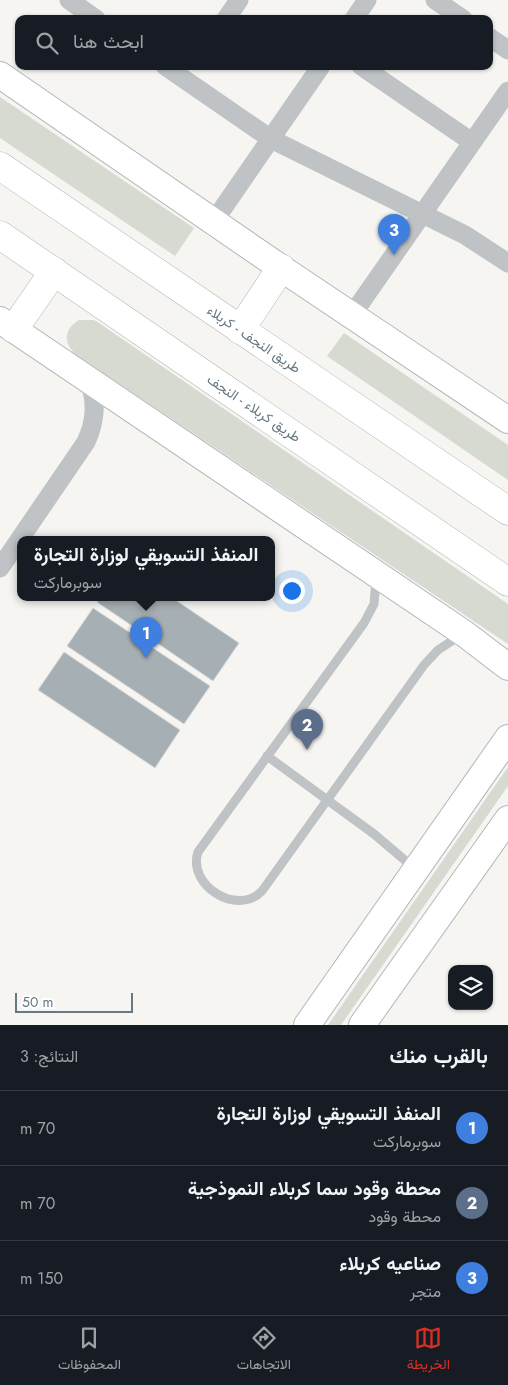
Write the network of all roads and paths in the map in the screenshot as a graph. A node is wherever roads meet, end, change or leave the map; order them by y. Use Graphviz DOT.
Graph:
graph roads {
  1 [pos="69,0"];
  2 [pos="239,0"];
  3 [pos="367,0"];
  4 [pos="435,0"];
  5 [pos="90,15"];
  6 [pos="229,15"];
  7 [pos="357,15"];
  8 [pos="457,15"];
  9 [pos="493,40"];
  10 [pos="508,50"];
  11 [pos="178,70"];
  12 [pos="318,70"];
  13 [pos="367,70"];
  14 [pos="191,74"];
  15 [pos="0,75"];
  16 [pos="508,91"];
  17 [pos="271,139"];
  18 [pos="472,142"];
  19 [pos="0,166"];
  20 [pos="422,214"];
  21 [pos="214,221"];
  22 [pos="0,235"];
  23 [pos="508,263"];
  24 [pos="281,268"];
  25 [pos="54,271"];
  26 [pos="352,315"];
  27 [pos="7,324"];
  28 [pos="240,330"];
  29 [pos="88,378"];
  30 [pos="508,420"];
  31 [pos="508,511"];
  32 [pos="22,536"];
  33 [pos="17,543"];
  34 [pos="0,568"];
  35 [pos="376,573"];
  36 [pos="508,582"];
  37 [pos="465,634"];
  38 [pos="508,666"];
  39 [pos="508,738"];
  40 [pos="267,756"];
  41 [pos="328,799"];
  42 [pos="508,819"];
  43 [pos="416,870"];
  44 [pos="307,1025"];
  45 [pos="362,1025"];
  1 -- 5 [label="street"];
  2 -- 6 [label="street"];
  3 -- 7 [label="street"];
  4 -- 8 [label="street"];
  9 -- 10 [label="street"];
  11 -- 14 [label="street"];
  12 -- 17 [label="street"];
  13 -- 18 [label="street"];
  14 -- 17 [label="street"];
  15 -- 21 [label="main road"];
  16 -- 18 [label="street"];
  17 -- 20 [label="street"];
  17 -- 21 [label="street"];
  18 -- 20 [label="street"];
  19 -- 28 [label="highway, طريق النجف - كربلاء"];
  20 -- 23 [label="street"];
  20 -- 26 [label="street"];
  21 -- 24 [label="main road"];
  22 -- 25 [label="highway, طريق كربلاء - النجف"];
  24 -- 26 [label="main road"];
  24 -- 28 [label="highway"];
  25 -- 27 [label="highway"];
  25 -- 36 [label="highway, طريق كربلاء - النجف"];
  26 -- 30 [label="main road"];
  27 -- 29 [label="main road"];
  28 -- 31 [label="highway, طريق النجف - كربلاء"];
  29 -- 32 [label="street"];
  29 -- 35 [label="main road"];
  33 -- 34 [label="street"];
  35 -- 37 [label="main road"];
  35 -- 40 [label="lane"];
  37 -- 38 [label="main road"];
  37 -- 41 [label="lane"];
  39 -- 43 [label="main road"];
  40 -- 41 [label="lane"];
  40 -- 41 [label="lane"];
  41 -- 43 [label="lane"];
  42 -- 45 [label="main road"];
  43 -- 44 [label="main road"];
}
